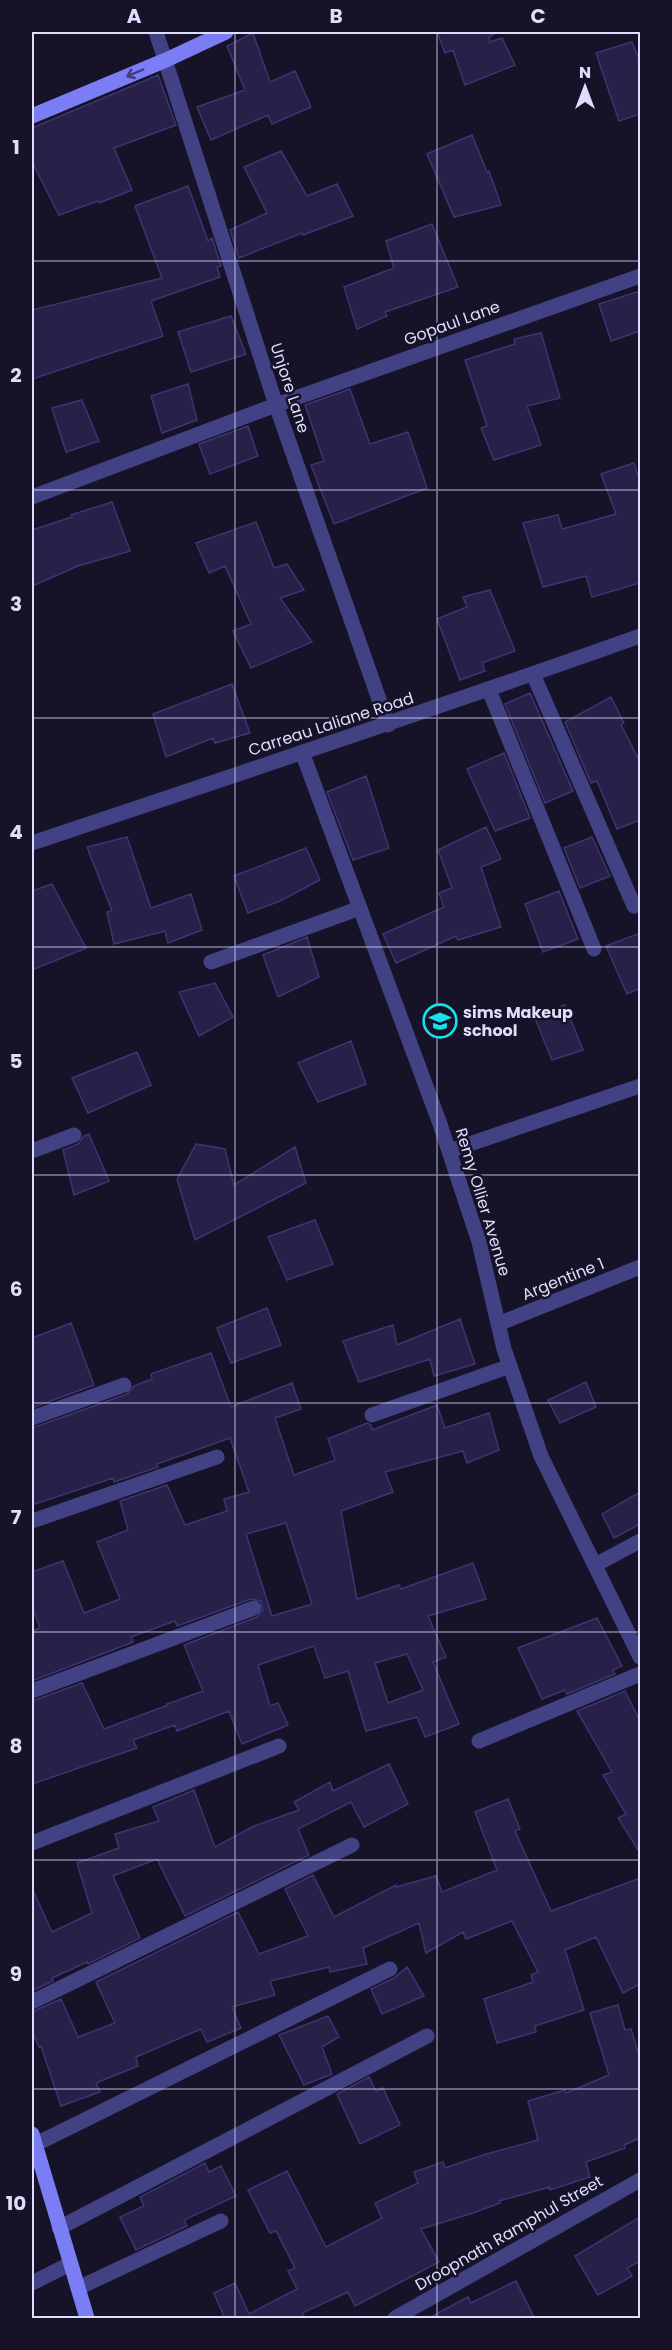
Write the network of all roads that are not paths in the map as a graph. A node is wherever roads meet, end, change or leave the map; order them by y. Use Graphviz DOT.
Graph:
graph roads {
  1 [pos="156,32"];
  2 [pos="226,32"];
  3 [pos="166,60"];
  4 [pos="32,116"];
  5 [pos="640,276"];
  6 [pos="276,405"];
  7 [pos="32,497"];
  8 [pos="640,636"];
  9 [pos="533,674"];
  10 [pos="489,690"];
  11 [pos="388,725"];
  12 [pos="302,752"];
  13 [pos="32,843"];
  14 [pos="634,906"];
  15 [pos="360,908"];
  16 [pos="594,949"];
  17 [pos="211,962"];
  18 [pos="640,1086"];
  19 [pos="74,1135"];
  20 [pos="32,1150"];
  21 [pos="449,1151"];
  22 [pos="640,1267"];
  23 [pos="498,1324"];
  24 [pos="510,1366"];
  25 [pos="124,1385"];
  26 [pos="372,1415"];
  27 [pos="32,1418"];
  28 [pos="217,1457"];
  29 [pos="32,1521"];
  30 [pos="640,1541"];
  31 [pos="595,1565"];
  32 [pos="254,1608"];
  33 [pos="640,1657"];
  34 [pos="640,1674"];
  35 [pos="32,1691"];
  36 [pos="479,1741"];
  37 [pos="279,1746"];
  38 [pos="32,1843"];
  39 [pos="352,1845"];
  40 [pos="390,1968"];
  41 [pos="32,2002"];
  42 [pos="427,2036"];
  43 [pos="32,2141"];
  44 [pos="640,2180"];
  45 [pos="221,2222"];
  46 [pos="59,2228"];
  47 [pos="70,2264"];
  48 [pos="32,2283"];
  49 [pos="78,2288"];
  50 [pos="87,2319"];
  51 [pos="395,2319"];
  1 -- 3 [label="street, Unjore Lane"];
  2 -- 3 [label="main road"];
  3 -- 4 [label="main road, one-way"];
  3 -- 6 [label="street, Unjore Lane"];
  5 -- 6 [label="street, Gopaul Lane"];
  6 -- 7 [label="street, Gopaul Lane"];
  6 -- 11 [label="street, Unjore Lane"];
  8 -- 9 [label="street, Carreau Laliane Road"];
  9 -- 10 [label="street, Carreau Laliane Road"];
  9 -- 14 [label="street"];
  10 -- 11 [label="street, Carreau Laliane Road"];
  10 -- 16 [label="street"];
  11 -- 12 [label="street, Carreau Laliane Road"];
  12 -- 13 [label="street, Carreau Laliane Road"];
  12 -- 15 [label="street, Remy Ollier Avenue"];
  15 -- 17 [label="street"];
  15 -- 21 [label="street, Remy Ollier Avenue"];
  18 -- 21 [label="street"];
  19 -- 20 [label="street"];
  21 -- 23 [label="street, Remy Ollier Avenue"];
  22 -- 23 [label="street, Argentine 1"];
  23 -- 24 [label="street, Remy Ollier Avenue"];
  24 -- 26 [label="street"];
  24 -- 31 [label="street, Remy Ollier Avenue"];
  25 -- 27 [label="street"];
  28 -- 29 [label="street"];
  30 -- 31 [label="street"];
  31 -- 33 [label="street, Remy Ollier Avenue"];
  32 -- 35 [label="street"];
  34 -- 36 [label="street"];
  37 -- 38 [label="street"];
  39 -- 41 [label="street"];
  40 -- 43 [label="street"];
  42 -- 46 [label="street"];
  43 -- 46 [label="main road"];
  44 -- 51 [label="street, Droopnath Ramphul Street"];
  45 -- 49 [label="street"];
  46 -- 47 [label="main road"];
  47 -- 48 [label="street"];
  47 -- 49 [label="main road"];
  49 -- 50 [label="main road"];
}
